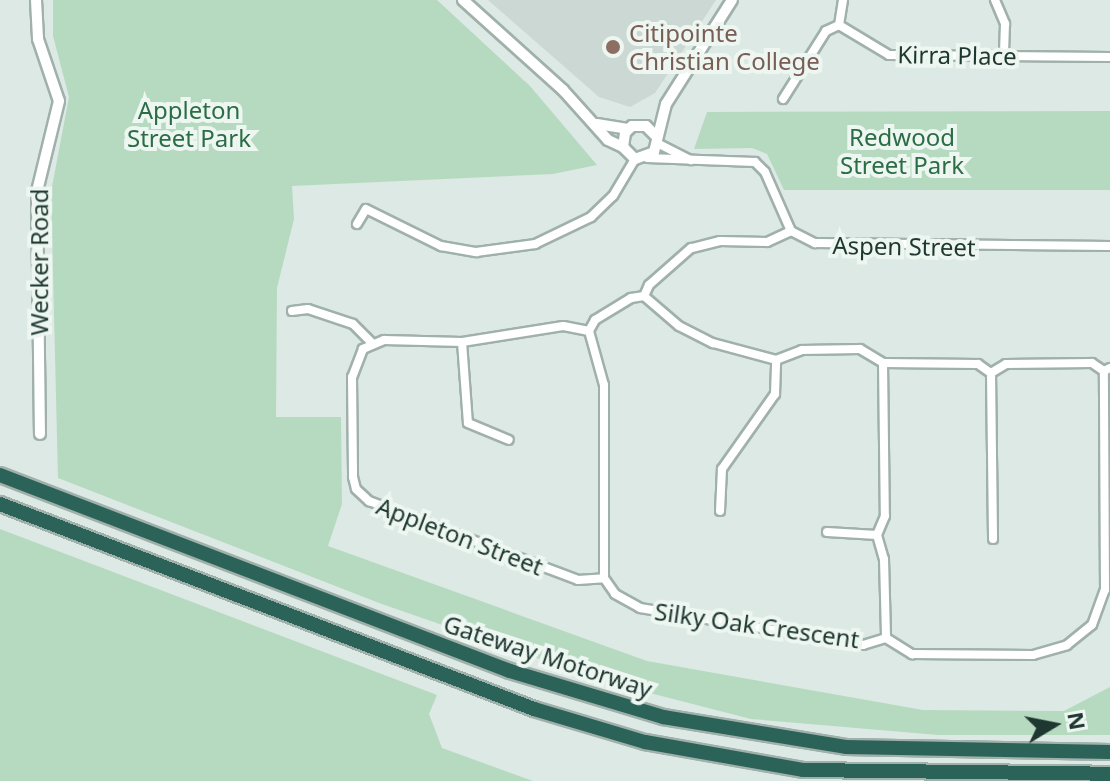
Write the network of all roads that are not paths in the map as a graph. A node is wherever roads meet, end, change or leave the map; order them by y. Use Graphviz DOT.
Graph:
graph roads {
  1 [pos="36,0"];
  2 [pos="463,0"];
  3 [pos="732,0"];
  4 [pos="843,0"];
  5 [pos="995,0"];
  6 [pos="839,25"];
  7 [pos="1004,52"];
  8 [pos="1110,57"];
  9 [pos="783,99"];
  10 [pos="666,104"];
  11 [pos="595,123"];
  12 [pos="642,125"];
  13 [pos="628,129"];
  14 [pos="656,139"];
  15 [pos="623,147"];
  16 [pos="641,158"];
  17 [pos="696,161"];
  18 [pos="357,224"];
  19 [pos="791,231"];
  20 [pos="1110,246"];
  21 [pos="644,296"];
  22 [pos="292,311"];
  23 [pos="589,331"];
  24 [pos="462,342"];
  25 [pos="372,343"];
  26 [pos="776,360"];
  27 [pos="883,363"];
  28 [pos="1107,370"];
  29 [pos="991,373"];
  30 [pos="40,434"];
  31 [pos="509,440"];
  32 [pos="0,475"];
  33 [pos="0,504"];
  34 [pos="720,511"];
  35 [pos="827,532"];
  36 [pos="877,535"];
  37 [pos="993,539"];
  38 [pos="604,578"];
  39 [pos="886,638"];
  40 [pos="1110,752"];
  41 [pos="1110,774"];
  1 -- 30 [label="street, Wecker Road"];
  2 -- 11 [label="street"];
  3 -- 10 [label="street"];
  4 -- 6 [label="street"];
  5 -- 7 [label="street"];
  6 -- 7 [label="street, Kirra Place"];
  6 -- 9 [label="street"];
  7 -- 8 [label="street, Kirra Place"];
  10 -- 12 [label="street"];
  10 -- 14 [label="street"];
  11 -- 13 [label="street"];
  11 -- 15 [label="street"];
  12 -- 13 [label="street"];
  12 -- 14 [label="street"];
  13 -- 15 [label="street"];
  14 -- 16 [label="street"];
  14 -- 17 [label="street"];
  15 -- 16 [label="street"];
  16 -- 17 [label="street"];
  16 -- 18 [label="street"];
  17 -- 19 [label="street"];
  19 -- 20 [label="street, Aspen Street"];
  19 -- 21 [label="street"];
  21 -- 23 [label="street"];
  21 -- 26 [label="street"];
  22 -- 25 [label="street"];
  23 -- 24 [label="street"];
  23 -- 38 [label="street"];
  24 -- 25 [label="street"];
  24 -- 31 [label="street"];
  25 -- 38 [label="street, Appleton Street"];
  26 -- 27 [label="street"];
  26 -- 34 [label="street"];
  27 -- 29 [label="street"];
  27 -- 36 [label="street"];
  28 -- 29 [label="street"];
  28 -- 39 [label="street, Silky Oak Crescent"];
  29 -- 37 [label="street"];
  32 -- 40 [label="highway, Gateway Motorway"];
  33 -- 41 [label="highway, Gateway Motorway"];
  35 -- 36 [label="street"];
  36 -- 39 [label="street"];
  38 -- 39 [label="street, Silky Oak Crescent"];
}
